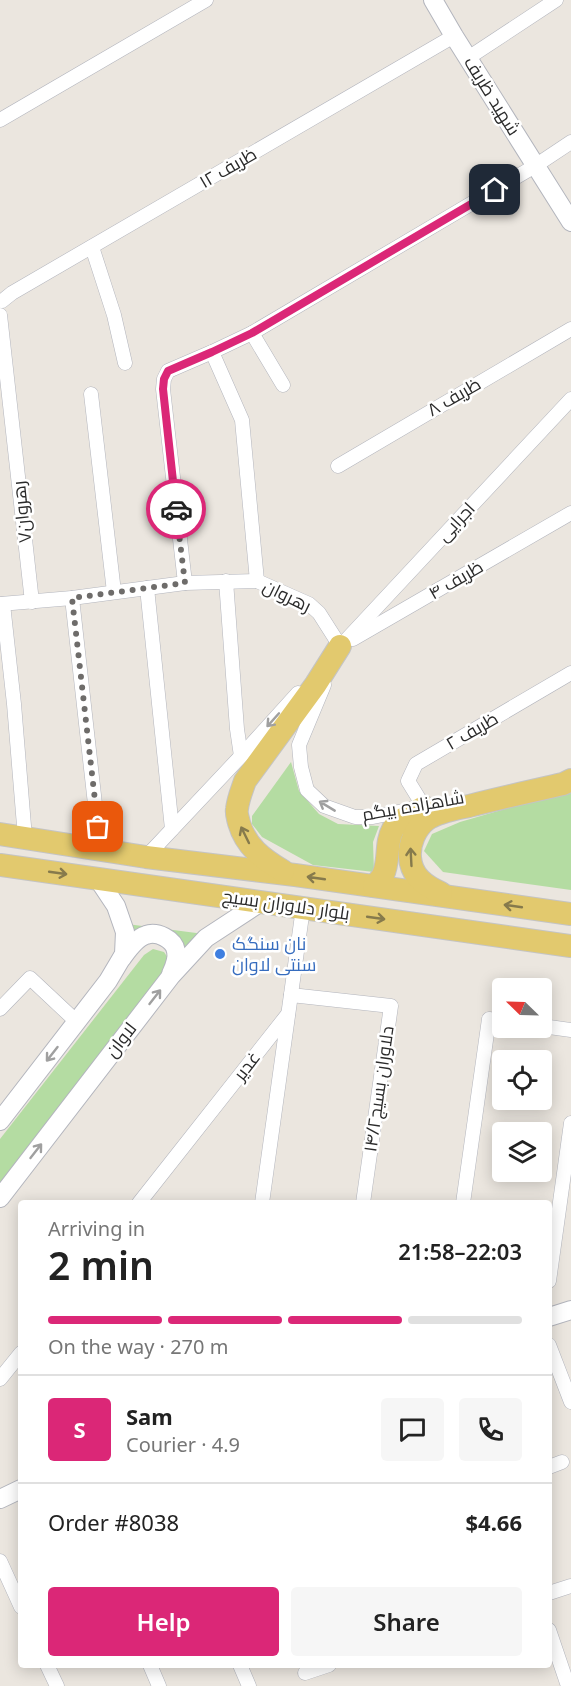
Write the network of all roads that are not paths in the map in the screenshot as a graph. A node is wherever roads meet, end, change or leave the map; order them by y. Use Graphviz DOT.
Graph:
graph roads {
  1 [pos="206,0"];
  2 [pos="433,0"];
  3 [pos="556,0"];
  4 [pos="454,36"];
  5 [pos="468,58"];
  6 [pos="0,120"];
  7 [pos="571,142"];
  8 [pos="535,166"];
  9 [pos="571,222"];
  10 [pos="92,247"];
  11 [pos="1,306"];
  12 [pos="571,329"];
  13 [pos="252,333"];
  14 [pos="212,352"];
  15 [pos="124,363"];
  16 [pos="283,385"];
  17 [pos="91,394"];
  18 [pos="571,399"];
  19 [pos="338,466"];
  20 [pos="571,513"];
  21 [pos="226,581"];
  22 [pos="257,581"];
  23 [pos="185,583"];
  24 [pos="147,588"];
  25 [pos="114,592"];
  26 [pos="72,598"];
  27 [pos="32,602"];
  28 [pos="1,604"];
  29 [pos="340,646"];
  30 [pos="571,673"];
  31 [pos="241,756"];
  32 [pos="571,774"];
  33 [pos="571,780"];
  34 [pos="424,807"];
  35 [pos="172,829"];
  36 [pos="0,834"];
  37 [pos="25,838"];
  38 [pos="100,849"];
  39 [pos="146,857"];
  40 [pos="0,865"];
  41 [pos="287,874"];
  42 [pos="98,879"];
  43 [pos="374,886"];
  44 [pos="448,896"];
  45 [pos="261,902"];
  46 [pos="303,908"];
  47 [pos="571,914"];
  48 [pos="571,946"];
  49 [pos="121,959"];
  50 [pos="171,976"];
  51 [pos="291,994"];
  52 [pos="0,1009"];
  53 [pos="289,1012"];
  54 [pos="76,1022"];
  55 [pos="552,1027"];
  56 [pos="571,1030"];
  57 [pos="493,1038"];
  58 [pos="0,1121"];
  59 [pos="571,1123"];
  60 [pos="158,1180"];
  61 [pos="0,1197"];
  62 [pos="142,1200"];
  63 [pos="155,1200"];
  64 [pos="262,1200"];
  65 [pos="363,1200"];
  66 [pos="464,1200"];
  67 [pos="552,1259"];
  68 [pos="571,1310"];
  69 [pos="552,1316"];
  70 [pos="552,1353"];
  71 [pos="18,1357"];
  72 [pos="0,1379"];
  73 [pos="571,1402"];
  74 [pos="18,1490"];
  75 [pos="0,1499"];
  76 [pos="0,1561"];
  77 [pos="571,1586"];
  78 [pos="552,1592"];
  79 [pos="18,1600"];
  80 [pos="552,1639"];
  81 [pos="48,1668"];
  82 [pos="151,1668"];
  83 [pos="241,1668"];
  84 [pos="320,1668"];
  85 [pos="305,1673"];
  86 [pos="57,1686"];
  87 [pos="159,1686"];
  88 [pos="249,1686"];
  89 [pos="568,1686"];
  1 -- 6 [label="street"];
  2 -- 4 [label="street, شهید ظریف"];
  3 -- 5 [label="street"];
  4 -- 5 [label="street, شهید ظریف"];
  4 -- 10 [label="street, ظریف ۱۲"];
  5 -- 8 [label="street, شهید ظریف"];
  7 -- 8 [label="street"];
  8 -- 9 [label="street, شهید ظریف"];
  8 -- 13 [label="street"];
  10 -- 11 [label="street, ظریف ۱۲"];
  10 -- 15 [label="street"];
  11 -- 27 [label="street, رهروان۷"];
  12 -- 19 [label="street, ظریف ۸"];
  13 -- 14 [label="street"];
  13 -- 16 [label="street"];
  14 -- 22 [label="street"];
  14 -- 23 [label="street"];
  17 -- 25 [label="street"];
  18 -- 29 [label="street, اجرایی"];
  20 -- 29 [label="street, ظریف ۴"];
  21 -- 22 [label="street, رهروان"];
  21 -- 23 [label="street, رهروان"];
  21 -- 31 [label="street"];
  22 -- 29 [label="street, رهروان"];
  23 -- 24 [label="street, رهروان"];
  24 -- 25 [label="street, رهروان"];
  24 -- 35 [label="street"];
  25 -- 26 [label="street, رهروان"];
  26 -- 27 [label="street, رهروان"];
  26 -- 38 [label="street"];
  27 -- 28 [label="street, رهروان"];
  28 -- 37 [label="street"];
  29 -- 31 [label="street, اجرایی, one-way"];
  34 -- 29 [label="street, شاهزاده بیگم, one-way"];
  41 -- 29 [label="main road, one-way"];
  30 -- 34 [label="street, ظریف ۲"];
  31 -- 35 [label="street, اجرایی"];
  32 -- 34 [label="street, شاهزاده بیگم"];
  44 -- 33 [label="main road, one-way"];
  34 -- 43 [label="main road"];
  35 -- 39 [label="street, اجرایی"];
  36 -- 37 [label="main road, بلوار دلاوران بسیج"];
  37 -- 38 [label="main road, بلوار دلاوران بسیج"];
  38 -- 39 [label="main road, بلوار دلاوران بسیج"];
  39 -- 41 [label="main road, بلوار دلاوران بسیج"];
  40 -- 42 [label="main road, بلوار دلاوران بسیج, one-way"];
  43 -- 41 [label="main road, بلوار دلاوران بسیج, one-way"];
  42 -- 45 [label="main road, بلوار دلاوران بسیج"];
  42 -- 49 [label="street"];
  43 -- 44 [label="main road, بلوار دلاوران بسیج"];
  47 -- 44 [label="main road, بلوار دلاوران بسیج, one-way"];
  45 -- 46 [label="main road, بلوار دلاوران بسیج"];
  45 -- 50 [label="street, لاوان"];
  46 -- 48 [label="main road, بلوار دلاوران بسیج, one-way"];
  46 -- 51 [label="street"];
  49 -- 50 [label="street"];
  49 -- 54 [label="street"];
  61 -- 50 [label="street, لاوان, one-way"];
  51 -- 53 [label="street"];
  51 -- 65 [label="street, ۱۴/۲دلاوران بسیج"];
  52 -- 54 [label="street"];
  53 -- 60 [label="street, غدیر"];
  53 -- 64 [label="street"];
  54 -- 58 [label="street, one-way"];
  55 -- 56 [label="street"];
  57 -- 66 [label="street"];
  59 -- 67 [label="street"];
  60 -- 62 [label="street, غدیر"];
  60 -- 63 [label="street"];
  68 -- 69 [label="street"];
  70 -- 73 [label="street"];
  71 -- 72 [label="street"];
  74 -- 75 [label="street"];
  76 -- 79 [label="street"];
  77 -- 78 [label="street"];
  80 -- 89 [label="street"];
  81 -- 86 [label="street"];
  82 -- 87 [label="street"];
  83 -- 88 [label="street"];
  84 -- 85 [label="street"];
}
